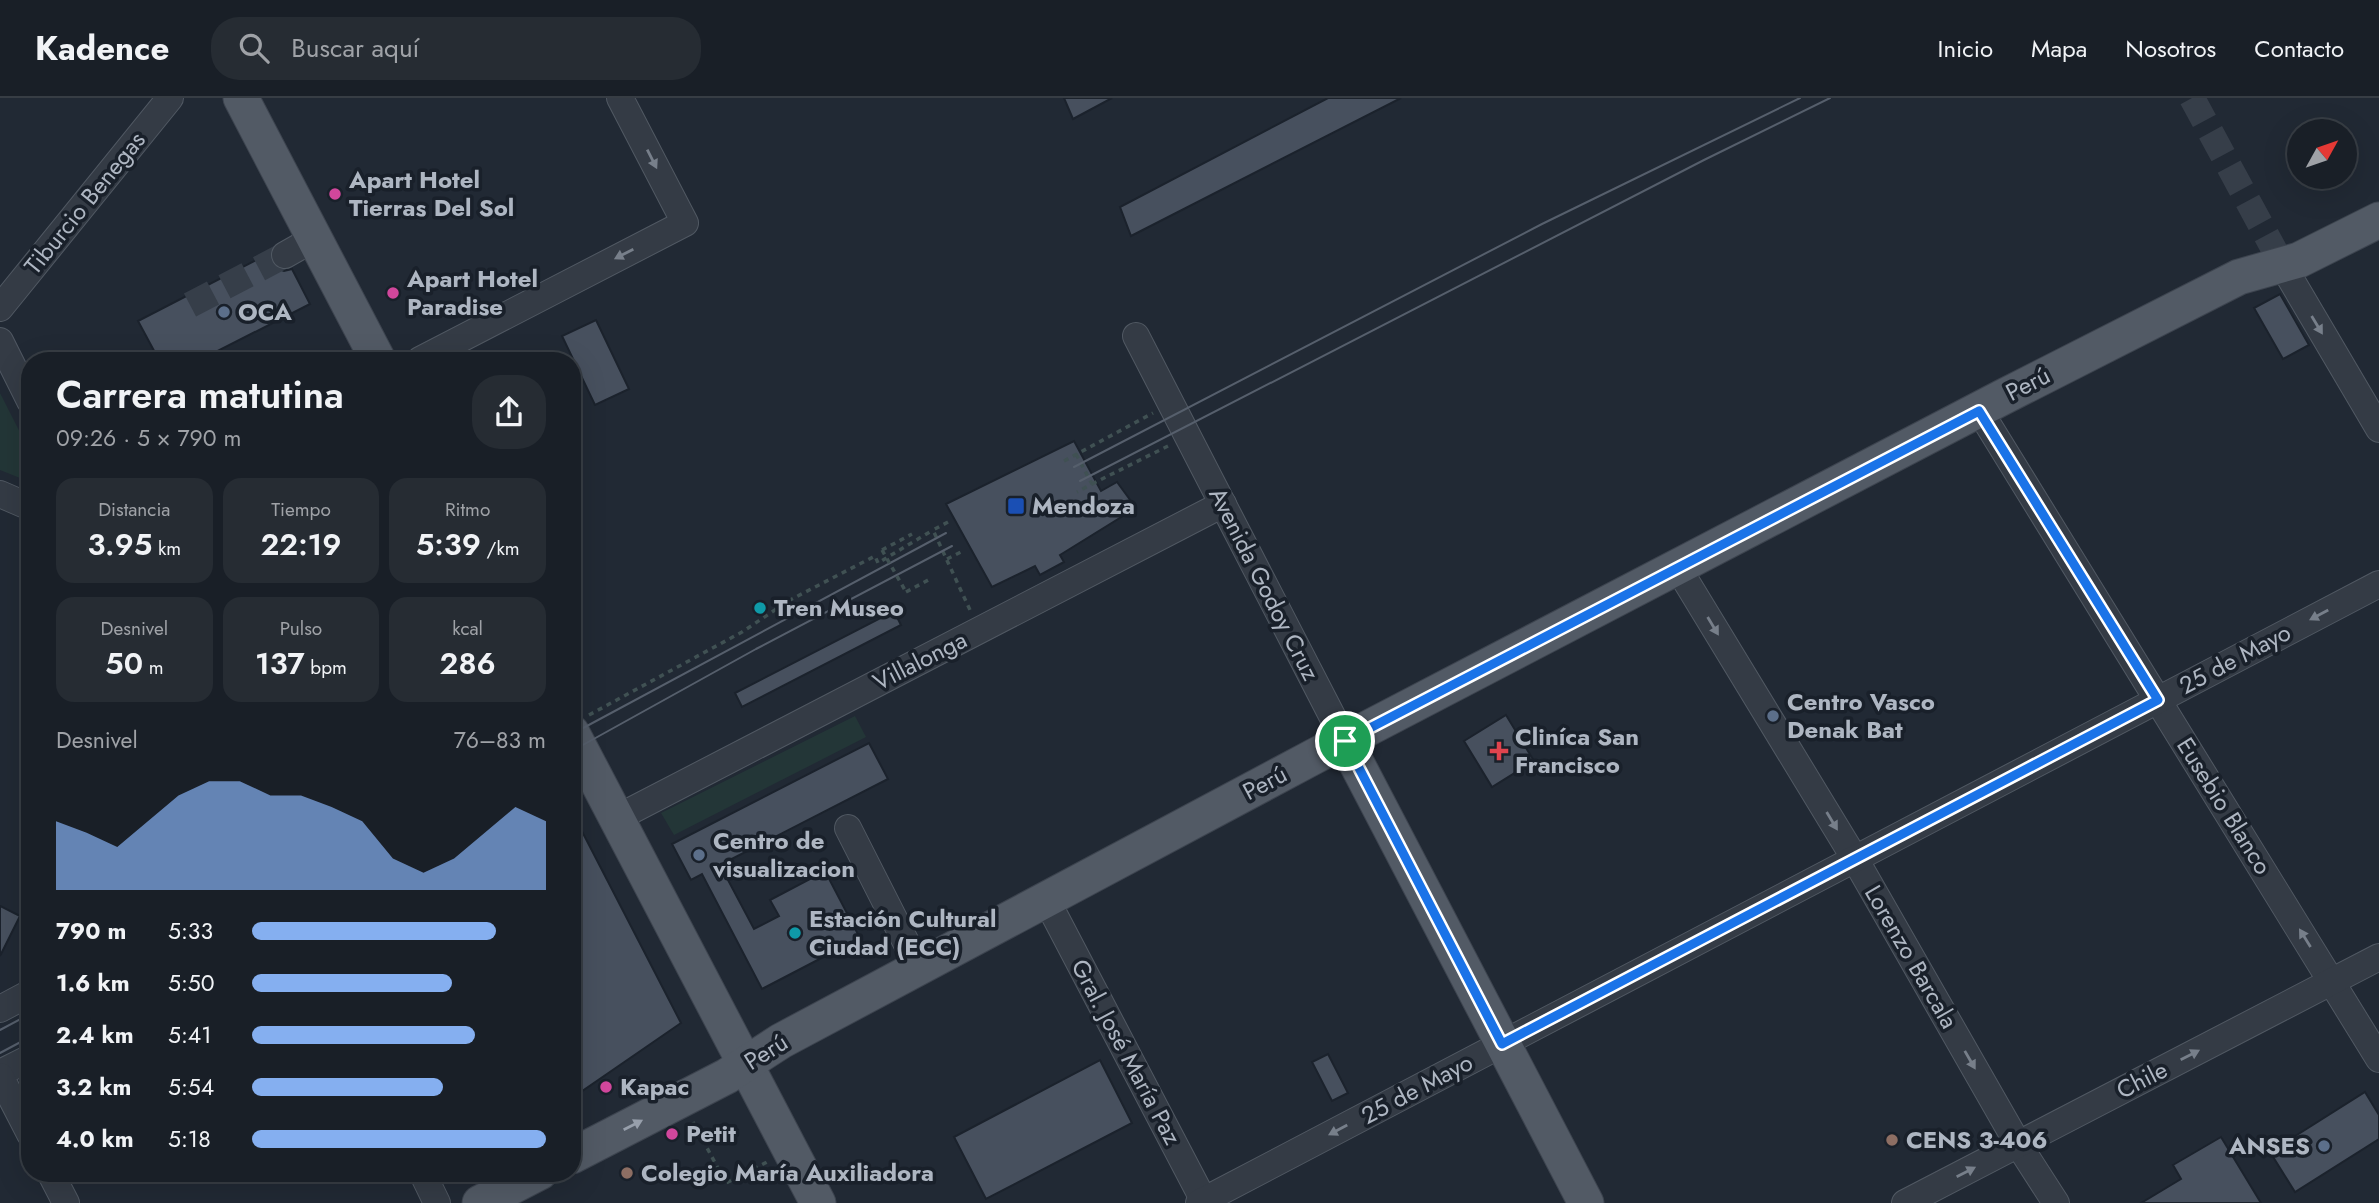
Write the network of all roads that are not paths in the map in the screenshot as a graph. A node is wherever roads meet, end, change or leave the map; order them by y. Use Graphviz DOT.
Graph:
graph roads {
  1 [pos="170,98"];
  2 [pos="242,98"];
  3 [pos="620,98"];
  4 [pos="2379,220"];
  5 [pos="2283,266"];
  6 [pos="0,308"];
  7 [pos="1136,336"];
  8 [pos="0,341"];
  9 [pos="372,352"];
  10 [pos="435,352"];
  11 [pos="21,383"];
  12 [pos="1979,411"];
  13 [pos="2379,429"];
  14 [pos="0,494"];
  15 [pos="21,503"];
  16 [pos="1223,504"];
  17 [pos="1678,568"];
  18 [pos="2379,584"];
  19 [pos="2158,700"];
  20 [pos="1345,741"];
  21 [pos="581,751"];
  22 [pos="617,818"];
  23 [pos="848,828"];
  24 [pos="1855,859"];
  25 [pos="1047,901"];
  26 [pos="2379,957"];
  27 [pos="919,968"];
  28 [pos="2332,981"];
  29 [pos="21,998"];
  30 [pos="0,1009"];
  31 [pos="1502,1044"];
  32 [pos="2379,1059"];
  33 [pos="21,1063"];
  34 [pos="746,1065"];
  35 [pos="0,1075"];
  36 [pos="21,1116"];
  37 [pos="581,1144"];
  38 [pos="2018,1144"];
  39 [pos="55,1182"];
  40 [pos="427,1182"];
  41 [pos="521,1182"];
  42 [pos="1203,1202"];
  43 [pos="66,1203"];
  44 [pos="438,1203"];
  45 [pos="480,1203"];
  46 [pos="818,1203"];
  47 [pos="1586,1203"];
  48 [pos="1905,1203"];
  49 [pos="2056,1203"];
  1 -- 6 [label="street, Tiburcio Benegas"];
  2 -- 9 [label="main road"];
  3 -- 10 [label="street, one-way"];
  4 -- 5 [label="main road, Perú"];
  5 -- 12 [label="main road, Perú"];
  5 -- 13 [label="street, one-way"];
  7 -- 16 [label="street, Avenida Godoy Cruz"];
  8 -- 11 [label="street"];
  12 -- 17 [label="main road, Perú"];
  12 -- 19 [label="street, Eusebio Blanco"];
  14 -- 15 [label="street"];
  16 -- 20 [label="street, Avenida Godoy Cruz"];
  16 -- 22 [label="street, Villalonga"];
  17 -- 20 [label="main road, Perú"];
  17 -- 24 [label="street, Lorenzo Barcala, one-way"];
  18 -- 19 [label="street, 25 de Mayo, one-way"];
  19 -- 24 [label="street, 25 de Mayo"];
  28 -- 19 [label="street, Eusebio Blanco, one-way"];
  20 -- 25 [label="main road, Perú"];
  20 -- 31 [label="main road"];
  21 -- 22 [label="main road"];
  22 -- 34 [label="main road"];
  23 -- 27 [label="street"];
  24 -- 31 [label="street, 25 de Mayo"];
  24 -- 38 [label="street, Lorenzo Barcala, one-way"];
  25 -- 27 [label="main road, Perú"];
  25 -- 42 [label="street, Gral. José María Paz"];
  26 -- 28 [label="street, Chile"];
  27 -- 34 [label="main road, Perú"];
  28 -- 32 [label="street, Eusebio Blanco"];
  38 -- 28 [label="street, Chile, one-way"];
  29 -- 30 [label="street"];
  31 -- 42 [label="street, 25 de Mayo, one-way"];
  31 -- 47 [label="main road"];
  33 -- 35 [label="street"];
  37 -- 34 [label="main road, Perú, one-way"];
  34 -- 46 [label="main road"];
  35 -- 36 [label="street"];
  48 -- 38 [label="street, Chile, one-way"];
  38 -- 49 [label="street, Lorenzo Barcala"];
  39 -- 43 [label="street"];
  40 -- 44 [label="street"];
  41 -- 45 [label="main road"];
}
